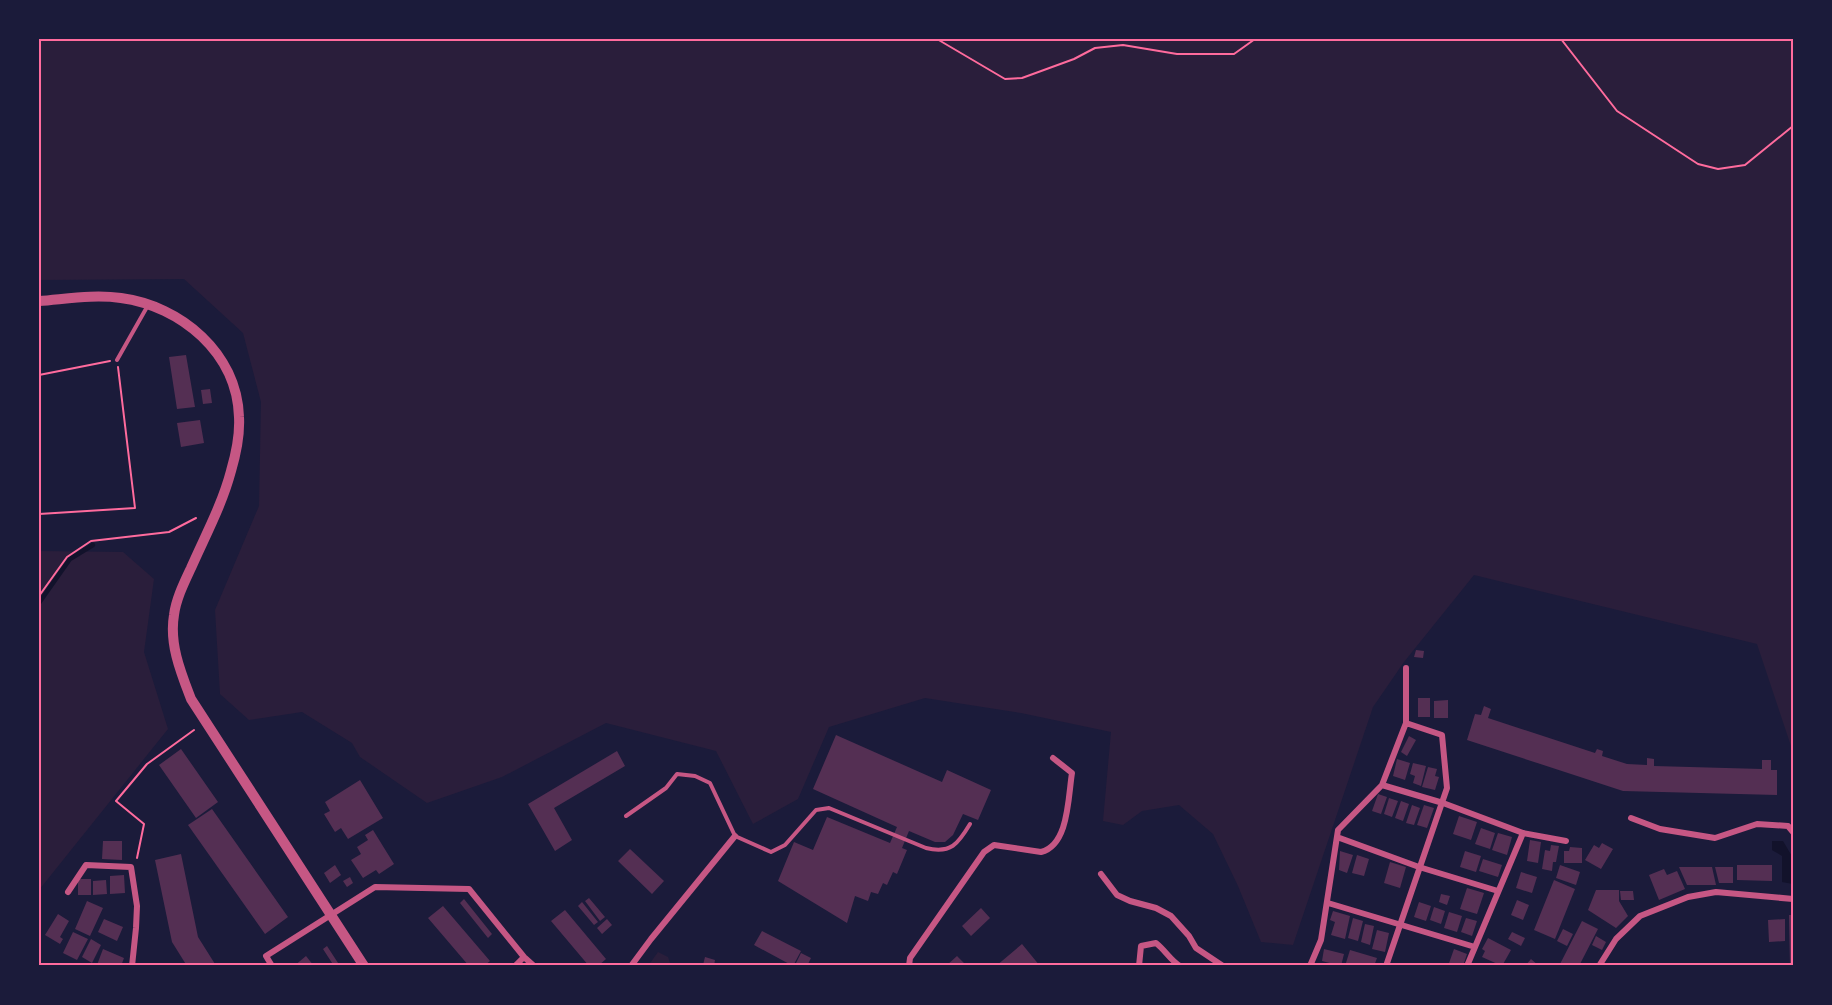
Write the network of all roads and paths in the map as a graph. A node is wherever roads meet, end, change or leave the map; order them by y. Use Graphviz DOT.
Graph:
graph roads {
  1 [pos="937,39"];
  2 [pos="1255,39"];
  3 [pos="1561,39"];
  4 [pos="1793,126"];
  5 [pos="39,301"];
  6 [pos="149,304"];
  7 [pos="117,360"];
  8 [pos="39,375"];
  9 [pos="39,514"];
  10 [pos="196,518"];
  11 [pos="39,596"];
  12 [pos="1406,668"];
  13 [pos="1406,723"];
  14 [pos="194,730"];
  15 [pos="1053,758"];
  16 [pos="1382,785"];
  17 [pos="1443,803"];
  18 [pos="626,816"];
  19 [pos="1631,818"];
  20 [pos="970,824"];
  21 [pos="1523,832"];
  22 [pos="1793,832"];
  23 [pos="735,836"];
  24 [pos="1337,837"];
  25 [pos="1566,841"];
  26 [pos="131,867"];
  27 [pos="1419,867"];
  28 [pos="1101,874"];
  29 [pos="1498,891"];
  30 [pos="68,892"];
  31 [pos="1793,898"];
  32 [pos="1328,903"];
  33 [pos="331,915"];
  34 [pos="1399,926"];
  35 [pos="1475,948"];
  36 [pos="524,957"];
  37 [pos="132,966"];
  38 [pos="272,966"];
  39 [pos="364,966"];
  40 [pos="515,966"];
  41 [pos="534,966"];
  42 [pos="631,966"];
  43 [pos="909,966"];
  44 [pos="1139,966"];
  45 [pos="1180,966"];
  46 [pos="1223,966"];
  47 [pos="1310,966"];
  48 [pos="1386,966"];
  49 [pos="1467,966"];
  50 [pos="1599,966"];
  1 -- 2 [label="path"];
  3 -- 4 [label="path"];
  5 -- 6 [label="street"];
  6 -- 7 [label="lane"];
  6 -- 33 [label="street"];
  7 -- 8 [label="path"];
  7 -- 9 [label="path"];
  10 -- 11 [label="path"];
  12 -- 13 [label="street"];
  13 -- 16 [label="street"];
  13 -- 17 [label="street"];
  14 -- 26 [label="path"];
  15 -- 43 [label="street"];
  16 -- 17 [label="street"];
  16 -- 24 [label="street"];
  17 -- 21 [label="street"];
  17 -- 27 [label="street"];
  18 -- 23 [label="lane"];
  19 -- 22 [label="street"];
  20 -- 23 [label="lane"];
  21 -- 25 [label="street"];
  21 -- 29 [label="street"];
  23 -- 42 [label="street"];
  24 -- 27 [label="street"];
  24 -- 32 [label="street"];
  26 -- 30 [label="street"];
  26 -- 37 [label="street"];
  27 -- 29 [label="street"];
  27 -- 34 [label="street"];
  28 -- 46 [label="street"];
  29 -- 35 [label="street"];
  31 -- 50 [label="street"];
  32 -- 34 [label="street"];
  32 -- 47 [label="street"];
  33 -- 36 [label="street"];
  33 -- 38 [label="street"];
  33 -- 39 [label="street"];
  34 -- 35 [label="street"];
  34 -- 48 [label="street"];
  35 -- 49 [label="street"];
  36 -- 40 [label="street"];
  36 -- 41 [label="street"];
  44 -- 45 [label="street"];
}
